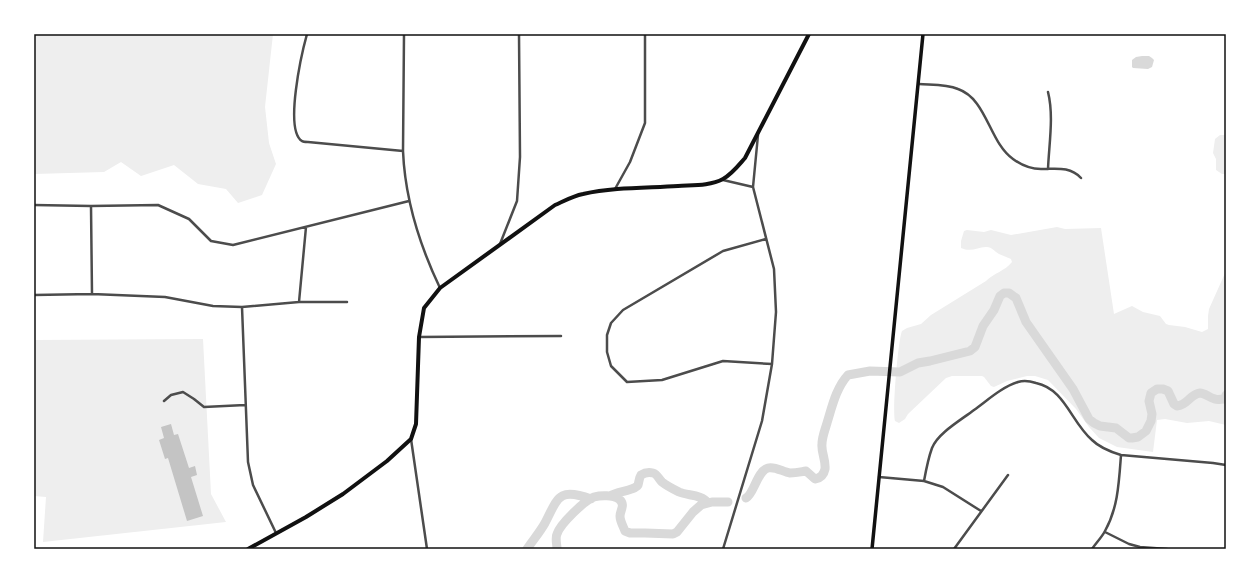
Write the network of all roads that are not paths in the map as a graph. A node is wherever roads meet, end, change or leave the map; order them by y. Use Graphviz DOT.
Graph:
graph roads {
  1 [pos="307,34"];
  2 [pos="404,34"];
  3 [pos="519,34"];
  4 [pos="645,34"];
  5 [pos="809,34"];
  6 [pos="923,34"];
  7 [pos="918,84"];
  8 [pos="1048,92"];
  9 [pos="759,131"];
  10 [pos="403,151"];
  11 [pos="1048,169"];
  12 [pos="1081,178"];
  13 [pos="722,179"];
  14 [pos="753,187"];
  15 [pos="615,189"];
  16 [pos="409,201"];
  17 [pos="34,205"];
  18 [pos="91,206"];
  19 [pos="306,227"];
  20 [pos="766,239"];
  21 [pos="500,244"];
  22 [pos="440,288"];
  23 [pos="92,294"];
  24 [pos="34,295"];
  25 [pos="299,302"];
  26 [pos="347,302"];
  27 [pos="242,307"];
  28 [pos="561,336"];
  29 [pos="419,337"];
  30 [pos="772,364"];
  31 [pos="164,400"];
  32 [pos="245,405"];
  33 [pos="411,439"];
  34 [pos="1121,455"];
  35 [pos="1226,465"];
  36 [pos="1008,475"];
  37 [pos="879,477"];
  38 [pos="924,481"];
  39 [pos="981,511"];
  40 [pos="1105,532"];
  41 [pos="276,534"];
  42 [pos="248,549"];
  43 [pos="427,549"];
  44 [pos="723,549"];
  45 [pos="872,549"];
  46 [pos="954,549"];
  47 [pos="1092,549"];
  48 [pos="1167,549"];
  1 -- 10 [label="street"];
  2 -- 10 [label="street"];
  3 -- 21 [label="street"];
  4 -- 15 [label="street"];
  5 -- 9 [label="main road"];
  6 -- 7 [label="main road"];
  7 -- 11 [label="street"];
  7 -- 37 [label="main road"];
  8 -- 11 [label="street"];
  9 -- 13 [label="main road"];
  9 -- 14 [label="street"];
  10 -- 16 [label="street"];
  11 -- 12 [label="street"];
  13 -- 14 [label="street"];
  13 -- 15 [label="main road"];
  14 -- 20 [label="street"];
  15 -- 21 [label="main road"];
  16 -- 19 [label="street"];
  16 -- 22 [label="street"];
  17 -- 18 [label="street"];
  18 -- 19 [label="street"];
  18 -- 23 [label="street"];
  19 -- 25 [label="street"];
  20 -- 30 [label="street"];
  20 -- 30 [label="street"];
  21 -- 22 [label="main road"];
  22 -- 29 [label="main road"];
  23 -- 24 [label="street"];
  23 -- 27 [label="street"];
  25 -- 26 [label="street"];
  25 -- 27 [label="street"];
  27 -- 32 [label="street"];
  28 -- 29 [label="street"];
  29 -- 33 [label="main road"];
  30 -- 44 [label="street"];
  31 -- 32 [label="street"];
  32 -- 41 [label="street"];
  33 -- 41 [label="main road"];
  33 -- 43 [label="street"];
  34 -- 35 [label="street"];
  34 -- 38 [label="street"];
  34 -- 40 [label="street"];
  36 -- 39 [label="street"];
  37 -- 38 [label="street"];
  37 -- 45 [label="main road"];
  38 -- 39 [label="street"];
  39 -- 46 [label="street"];
  40 -- 47 [label="street"];
  40 -- 48 [label="street"];
  41 -- 42 [label="main road"];
}
